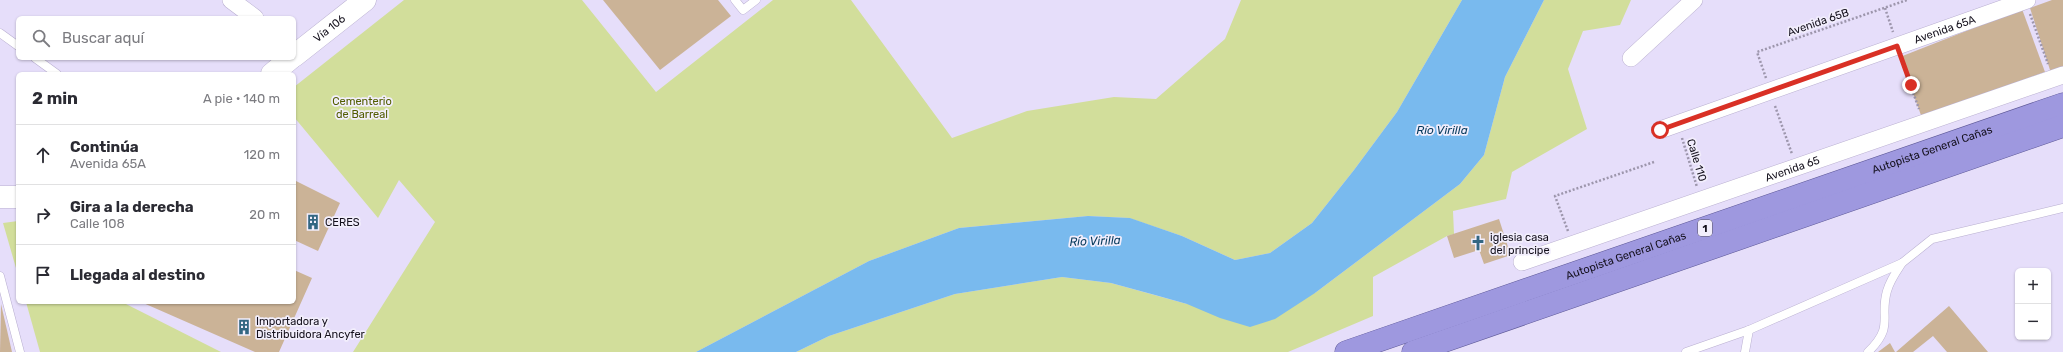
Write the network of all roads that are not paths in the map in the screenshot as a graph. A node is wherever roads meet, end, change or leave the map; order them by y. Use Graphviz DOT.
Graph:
graph roads {
  1 [pos="231,0"];
  2 [pos="365,0"];
  3 [pos="736,0"];
  4 [pos="756,0"];
  5 [pos="1694,0"];
  6 [pos="2026,0"];
  7 [pos="252,16"];
  8 [pos="0,33"];
  9 [pos="16,45"];
  10 [pos="296,53"];
  11 [pos="1631,58"];
  12 [pos="38,60"];
  13 [pos="288,60"];
  14 [pos="54,72"];
  15 [pos="274,72"];
  16 [pos="2057,76"];
  17 [pos="2063,104"];
  18 [pos="2063,126"];
  19 [pos="1660,130"];
  20 [pos="0,197"];
  21 [pos="16,197"];
  22 [pos="2063,208"];
  23 [pos="1522,262"];
  24 [pos="1902,263"];
  25 [pos="0,276"];
  26 [pos="1749,330"];
  27 [pos="20,352"];
  28 [pos="1346,352"];
  29 [pos="1413,352"];
  30 [pos="1686,352"];
  31 [pos="1746,352"];
  32 [pos="1868,352"];
  1 -- 7 [label="street"];
  2 -- 10 [label="main road, Vía 106"];
  3 -- 4 [label="lane"];
  5 -- 11 [label="street"];
  6 -- 19 [label="street, Avenida 65A"];
  8 -- 9 [label="lane"];
  12 -- 14 [label="lane"];
  13 -- 15 [label="main road, Vía 106"];
  16 -- 23 [label="street, Avenida 65"];
  17 -- 28 [label="highway, Autopista General Cañas / 1"];
  18 -- 29 [label="highway, Autopista General Cañas / 1"];
  20 -- 21 [label="main road"];
  22 -- 24 [label="lane"];
  24 -- 26 [label="lane"];
  24 -- 32 [label="lane"];
  25 -- 27 [label="lane"];
  26 -- 30 [label="lane"];
  26 -- 31 [label="lane"];
}
